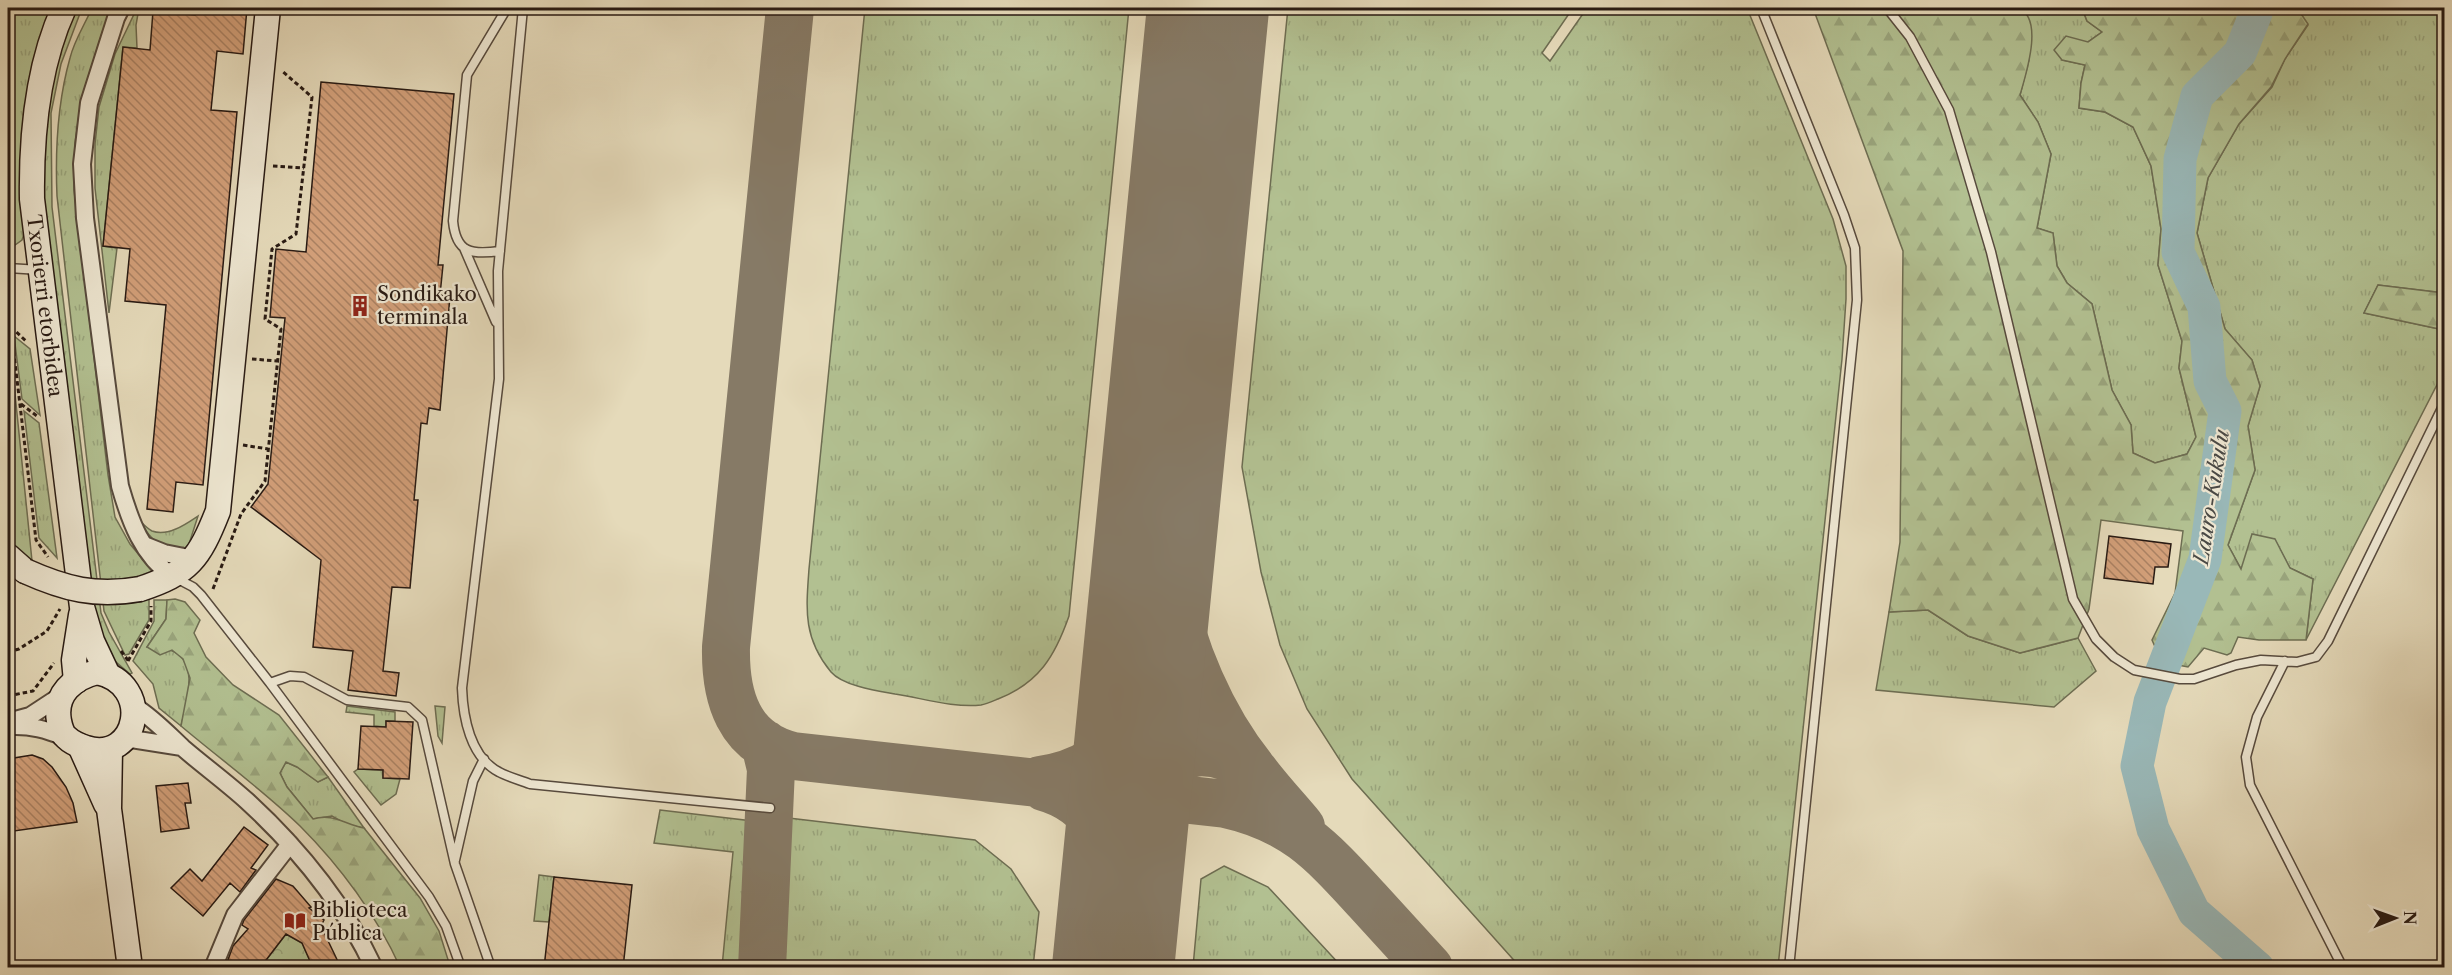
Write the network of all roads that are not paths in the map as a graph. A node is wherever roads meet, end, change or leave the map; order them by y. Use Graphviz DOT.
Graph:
graph roads {
  1 [pos="64,8"];
  2 [pos="122,8"];
  3 [pos="268,8"];
  4 [pos="507,8"];
  5 [pos="523,8"];
  6 [pos="1761,8"];
  7 [pos="1887,8"];
  8 [pos="464,249"];
  9 [pos="500,251"];
  10 [pos="8,268"];
  11 [pos="41,270"];
  12 [pos="498,328"];
  13 [pos="2445,404"];
  14 [pos="141,543"];
  15 [pos="194,559"];
  16 [pos="16,563"];
  17 [pos="172,577"];
  18 [pos="73,611"];
  19 [pos="2285,661"];
  20 [pos="108,675"];
  21 [pos="270,683"];
  22 [pos="69,688"];
  23 [pos="134,706"];
  24 [pos="8,722"];
  25 [pos="8,727"];
  26 [pos="72,742"];
  27 [pos="118,743"];
  28 [pos="182,747"];
  29 [pos="484,759"];
  30 [pos="770,808"];
  31 [pos="109,809"];
  32 [pos="290,844"];
  33 [pos="455,864"];
  34 [pos="130,968"];
  35 [pos="213,968"];
  36 [pos="374,968"];
  37 [pos="461,968"];
  38 [pos="491,968"];
  39 [pos="1789,968"];
  40 [pos="2343,968"];
  1 -- 11 [label="street, Txorierri etorbidea"];
  2 -- 14 [label="street"];
  3 -- 15 [label="street"];
  4 -- 8 [label="lane"];
  5 -- 9 [label="lane"];
  6 -- 39 [label="lane"];
  7 -- 19 [label="lane"];
  8 -- 9 [label="lane"];
  8 -- 12 [label="lane"];
  9 -- 12 [label="lane"];
  10 -- 11 [label="lane"];
  11 -- 18 [label="street, Txorierri etorbidea"];
  12 -- 29 [label="lane"];
  13 -- 19 [label="lane"];
  14 -- 15 [label="street"];
  14 -- 17 [label="street"];
  15 -- 17 [label="street"];
  16 -- 17 [label="street, bridge"];
  17 -- 21 [label="lane"];
  18 -- 20 [label="street, Txorierri etorbidea"];
  18 -- 22 [label="street, Txorierri etorbidea"];
  19 -- 40 [label="lane"];
  20 -- 22 [label="street"];
  20 -- 23 [label="street, Txorierri etorbidea"];
  21 -- 33 [label="lane"];
  21 -- 37 [label="lane"];
  22 -- 24 [label="street"];
  22 -- 26 [label="street, Txorierri etorbidea"];
  23 -- 27 [label="street, Txorierri etorbidea"];
  23 -- 28 [label="street"];
  25 -- 26 [label="street"];
  26 -- 27 [label="street"];
  26 -- 31 [label="street, Txorierri etorbidea"];
  27 -- 28 [label="street"];
  27 -- 31 [label="street, Txorierri etorbidea"];
  28 -- 32 [label="street"];
  29 -- 30 [label="lane"];
  29 -- 33 [label="lane"];
  31 -- 34 [label="street, Txorierri etorbidea"];
  32 -- 35 [label="street"];
  32 -- 36 [label="street"];
  33 -- 38 [label="lane"];
}
